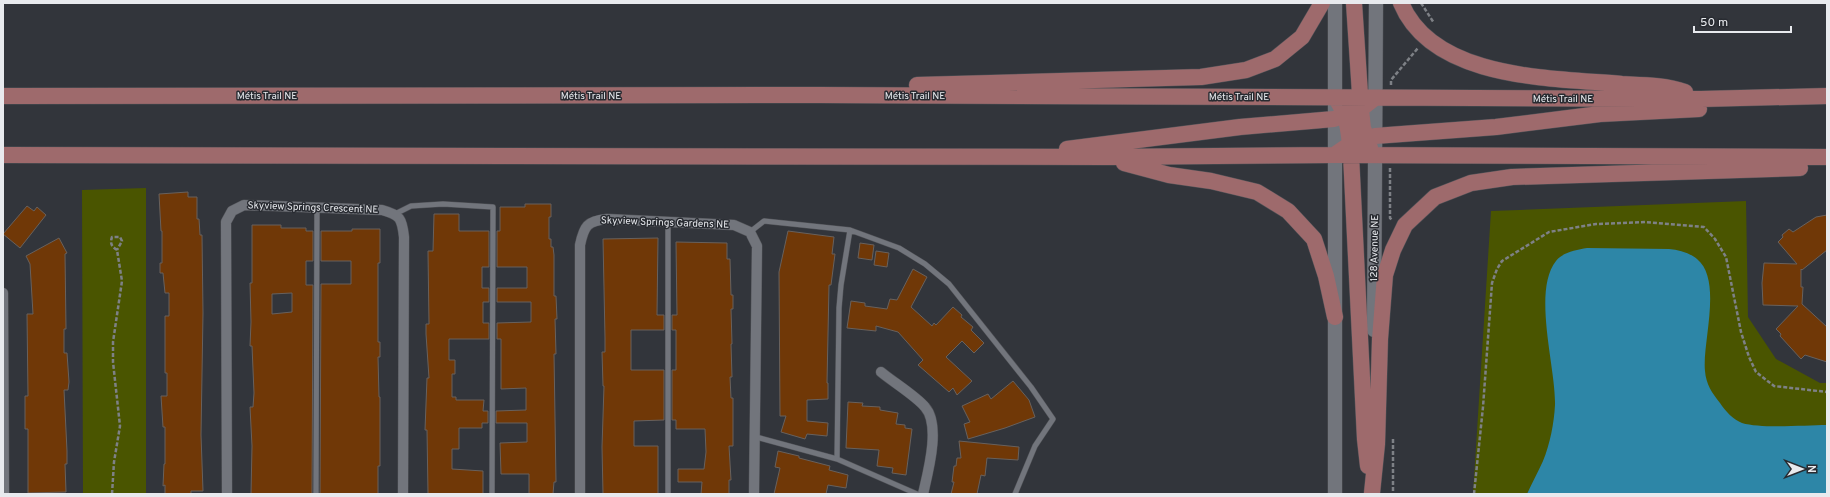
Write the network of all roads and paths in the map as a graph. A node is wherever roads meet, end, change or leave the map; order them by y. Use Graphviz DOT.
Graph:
graph roads {
  1 [pos="1322,3"];
  2 [pos="1335,3"];
  3 [pos="1354,3"];
  4 [pos="1376,3"];
  5 [pos="1401,3"];
  6 [pos="818,95"];
  7 [pos="3,96"];
  8 [pos="1827,97"];
  9 [pos="1335,98"];
  10 [pos="1701,99"];
  11 [pos="1365,102"];
  12 [pos="1340,117"];
  13 [pos="1371,137"];
  14 [pos="1351,149"];
  15 [pos="3,155"];
  16 [pos="1334,155"];
  17 [pos="1376,155"];
  18 [pos="1002,157"];
  19 [pos="1104,157"];
  20 [pos="1827,157"];
  21 [pos="1827,167"];
  22 [pos="1390,171"];
  23 [pos="317,208"];
  24 [pos="395,214"];
  25 [pos="668,222"];
  26 [pos="1396,222"];
  27 [pos="850,230"];
  28 [pos="750,232"];
  29 [pos="117,250"];
  30 [pos="3,293"];
  31 [pos="1335,318"];
  32 [pos="881,372"];
  33 [pos="1827,392"];
  34 [pos="756,437"];
  35 [pos="1393,438"];
  36 [pos="837,459"];
  37 [pos="4,494"];
  38 [pos="112,494"];
  39 [pos="227,494"];
  40 [pos="316,494"];
  41 [pos="403,494"];
  42 [pos="492,494"];
  43 [pos="580,494"];
  44 [pos="668,494"];
  45 [pos="754,494"];
  46 [pos="917,494"];
  47 [pos="923,494"];
  48 [pos="1015,494"];
  49 [pos="1335,494"];
  50 [pos="1372,494"];
  51 [pos="1393,494"];
  52 [pos="1474,494"];
  1 -- 6 [label="main road"];
  2 -- 9 [label="main road"];
  3 -- 11 [label="main road"];
  4 -- 11 [label="main road"];
  5 -- 10 [label="main road"];
  6 -- 7 [label="main road, Métis Trail NE"];
  6 -- 9 [label="main road, Métis Trail NE"];
  8 -- 10 [label="main road, Métis Trail NE"];
  8 -- 13 [label="main road"];
  9 -- 11 [label="main road, Métis Trail NE"];
  9 -- 12 [label="main road"];
  10 -- 11 [label="main road, Métis Trail NE"];
  11 -- 12 [label="main road"];
  11 -- 13 [label="main road"];
  12 -- 14 [label="main road"];
  12 -- 16 [label="main road"];
  12 -- 18 [label="main road"];
  13 -- 14 [label="main road"];
  13 -- 17 [label="main road"];
  14 -- 16 [label="main road"];
  14 -- 17 [label="main road"];
  14 -- 50 [label="main road"];
  15 -- 18 [label="main road"];
  16 -- 19 [label="main road"];
  16 -- 31 [label="main road"];
  17 -- 20 [label="main road"];
  17 -- 50 [label="main road, 128 Avenue NE"];
  18 -- 19 [label="main road"];
  19 -- 31 [label="main road"];
  21 -- 50 [label="main road"];
  22 -- 26 [label="path"];
  23 -- 24 [label="street, Skyview Springs Crescent NE"];
  23 -- 39 [label="street, Skyview Springs Crescent NE"];
  23 -- 40 [label="lane"];
  24 -- 41 [label="street"];
  24 -- 42 [label="lane"];
  25 -- 28 [label="street, Skyview Springs Gardens NE"];
  25 -- 43 [label="street, Skyview Springs Gardens NE"];
  25 -- 44 [label="lane"];
  27 -- 28 [label="lane"];
  27 -- 36 [label="lane"];
  27 -- 48 [label="lane"];
  28 -- 34 [label="street"];
  29 -- 29 [label="path"];
  29 -- 38 [label="path"];
  30 -- 37 [label="street"];
  31 -- 49 [label="main road"];
  32 -- 47 [label="street"];
  33 -- 52 [label="path"];
  34 -- 36 [label="lane"];
  34 -- 45 [label="street"];
  35 -- 51 [label="path"];
  36 -- 46 [label="lane"];
}
